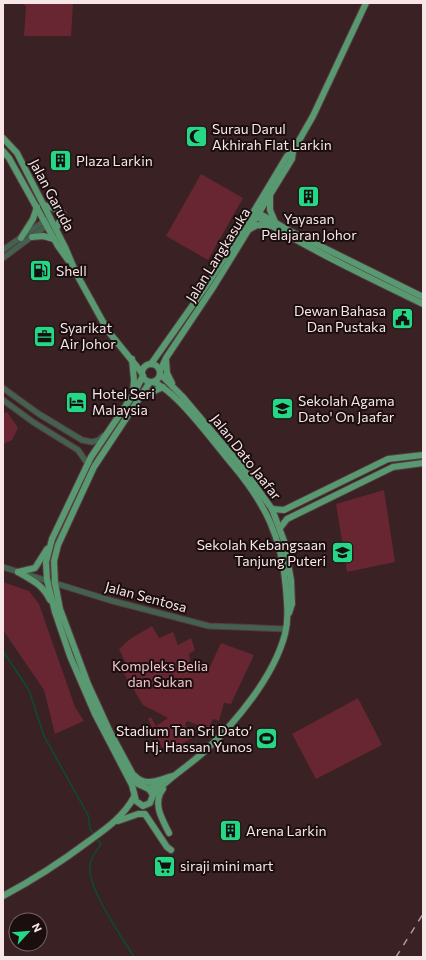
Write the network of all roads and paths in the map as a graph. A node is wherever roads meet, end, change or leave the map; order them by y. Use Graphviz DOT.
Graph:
graph roads {
  1 [pos="366,3"];
  2 [pos="3,138"];
  3 [pos="3,151"];
  4 [pos="293,151"];
  5 [pos="270,195"];
  6 [pos="44,205"];
  7 [pos="37,207"];
  8 [pos="255,214"];
  9 [pos="48,221"];
  10 [pos="279,225"];
  11 [pos="271,226"];
  12 [pos="56,229"];
  13 [pos="247,231"];
  14 [pos="32,237"];
  15 [pos="21,238"];
  16 [pos="54,239"];
  17 [pos="3,250"];
  18 [pos="3,258"];
  19 [pos="73,267"];
  20 [pos="395,287"];
  21 [pos="423,297"];
  22 [pos="423,304"];
  23 [pos="157,358"];
  24 [pos="166,358"];
  25 [pos="132,359"];
  26 [pos="150,364"];
  27 [pos="160,372"];
  28 [pos="143,375"];
  29 [pos="151,382"];
  30 [pos="173,386"];
  31 [pos="163,387"];
  32 [pos="3,388"];
  33 [pos="136,396"];
  34 [pos="3,400"];
  35 [pos="109,430"];
  36 [pos="423,455"];
  37 [pos="88,463"];
  38 [pos="423,463"];
  39 [pos="272,509"];
  40 [pos="280,528"];
  41 [pos="50,544"];
  42 [pos="3,568"];
  43 [pos="18,572"];
  44 [pos="47,580"];
  45 [pos="55,583"];
  46 [pos="55,612"];
  47 [pos="288,614"];
  48 [pos="286,629"];
  49 [pos="123,763"];
  50 [pos="174,776"];
  51 [pos="146,788"];
  52 [pos="135,794"];
  53 [pos="153,795"];
  54 [pos="143,806"];
  55 [pos="115,822"];
  56 [pos="169,833"];
  57 [pos="171,850"];
  58 [pos="3,896"];
  1 -- 4 [label="main road, Jalan Langkasuka"];
  2 -- 6 [label="main road, Jalan Garuda"];
  3 -- 7 [label="main road, Jalan Garuda"];
  4 -- 5 [label="main road, Jalan Langkasuka"];
  4 -- 8 [label="main road, Jalan Langkasuka"];
  5 -- 8 [label="main road, Jalan Langkasuka"];
  5 -- 10 [label="main road"];
  6 -- 9 [label="main road, Jalan Garuda"];
  6 -- 12 [label="main road"];
  7 -- 9 [label="main road, Jalan Garuda"];
  7 -- 15 [label="main road"];
  8 -- 10 [label="main road"];
  8 -- 11 [label="main road"];
  8 -- 13 [label="main road, Jalan Langkasuka"];
  8 -- 23 [label="main road, Jalan Langkasuka"];
  9 -- 12 [label="main road, Jalan Garuda"];
  9 -- 14 [label="street"];
  9 -- 15 [label="street"];
  9 -- 16 [label="main road, Jalan Garuda"];
  10 -- 20 [label="main road"];
  11 -- 13 [label="main road"];
  11 -- 20 [label="main road"];
  12 -- 19 [label="main road, Jalan Garuda"];
  13 -- 24 [label="main road, Jalan Langkasuka"];
  14 -- 16 [label="main road"];
  14 -- 18 [label="street"];
  15 -- 17 [label="street"];
  16 -- 19 [label="main road, Jalan Garuda"];
  19 -- 25 [label="main road, Jalan Garuda"];
  20 -- 21 [label="main road"];
  20 -- 22 [label="main road"];
  23 -- 25 [label="main road"];
  23 -- 26 [label="main road, Jalan Langkasuka"];
  24 -- 27 [label="main road, Jalan Langkasuka"];
  24 -- 30 [label="main road"];
  25 -- 26 [label="main road"];
  25 -- 28 [label="main road, Jalan Garuda"];
  25 -- 33 [label="main road"];
  26 -- 27 [label="main road"];
  26 -- 28 [label="main road"];
  27 -- 29 [label="main road"];
  27 -- 30 [label="main road, Jalan Dato Jaafar"];
  28 -- 29 [label="main road"];
  28 -- 33 [label="main road"];
  29 -- 31 [label="main road, Jalan Dato Jaafar"];
  29 -- 33 [label="main road"];
  30 -- 39 [label="main road, Jalan Dato Jaafar"];
  31 -- 33 [label="main road"];
  31 -- 47 [label="main road, Jalan Dato Jaafar"];
  32 -- 35 [label="street"];
  33 -- 35 [label="main road"];
  33 -- 45 [label="main road"];
  34 -- 37 [label="street"];
  35 -- 37 [label="main road"];
  36 -- 39 [label="main road"];
  37 -- 41 [label="main road"];
  38 -- 40 [label="main road"];
  39 -- 40 [label="main road, Jalan Dato Jaafar"];
  40 -- 47 [label="main road, Jalan Dato Jaafar"];
  41 -- 43 [label="main road"];
  41 -- 44 [label="main road"];
  42 -- 43 [label="street, Jalan Sentosa"];
  43 -- 44 [label="street, Jalan Sentosa"];
  43 -- 46 [label="main road"];
  44 -- 45 [label="street, Jalan Sentosa"];
  44 -- 46 [label="main road"];
  45 -- 48 [label="street, Jalan Sentosa"];
  45 -- 49 [label="main road"];
  46 -- 49 [label="main road"];
  47 -- 48 [label="main road, Jalan Dato Jaafar"];
  48 -- 50 [label="main road, Jalan Dato Jaafar"];
  49 -- 50 [label="main road"];
  49 -- 51 [label="main road"];
  49 -- 52 [label="main road"];
  49 -- 55 [label="main road"];
  50 -- 51 [label="main road, Jalan Dato Jaafar"];
  50 -- 53 [label="main road, Jalan Dato Jaafar"];
  50 -- 56 [label="main road"];
  51 -- 52 [label="main road"];
  51 -- 53 [label="main road"];
  52 -- 54 [label="main road"];
  52 -- 55 [label="main road"];
  53 -- 54 [label="main road"];
  54 -- 55 [label="main road"];
  55 -- 57 [label="main road"];
  55 -- 58 [label="main road"];
}
